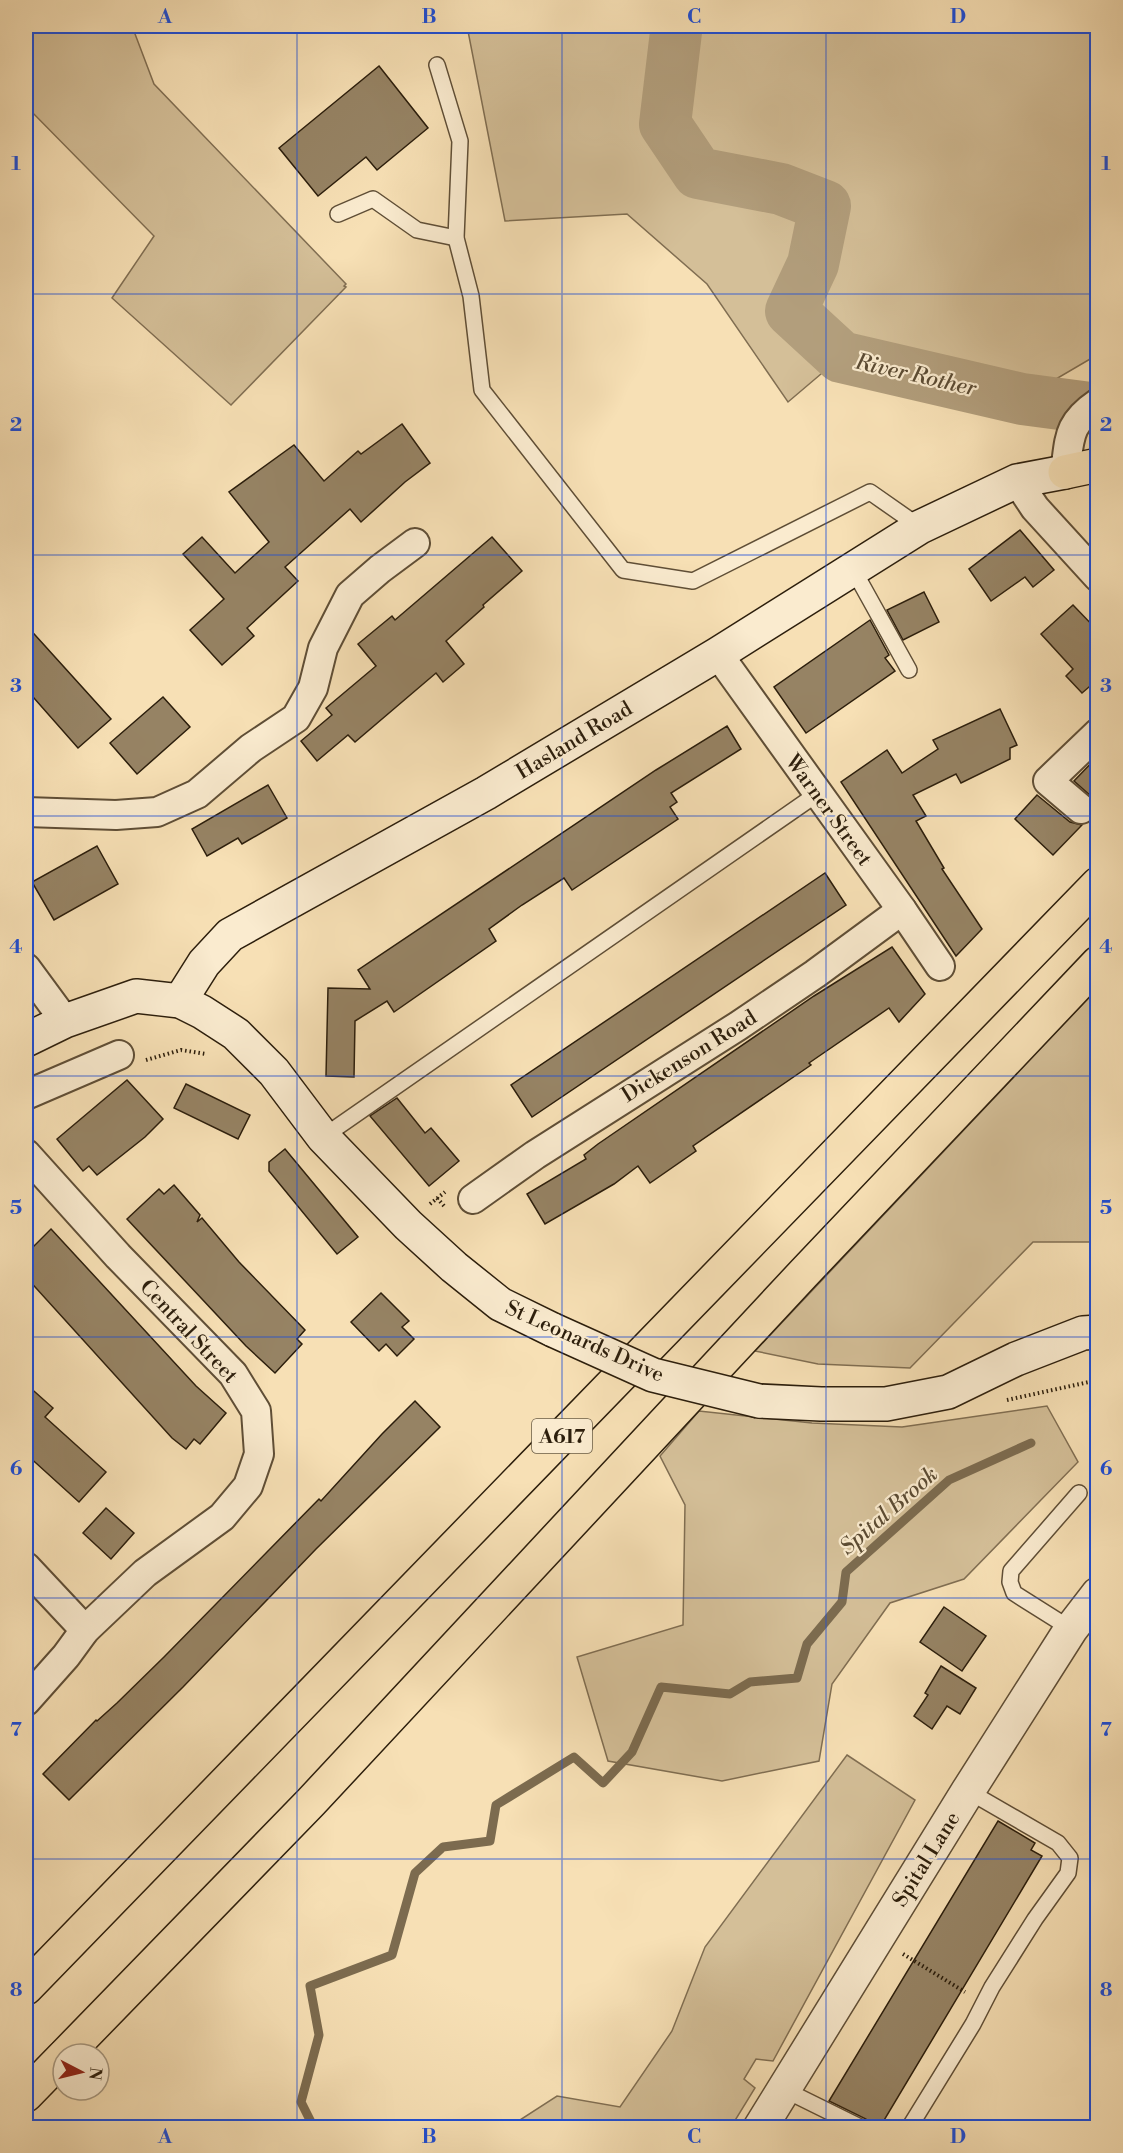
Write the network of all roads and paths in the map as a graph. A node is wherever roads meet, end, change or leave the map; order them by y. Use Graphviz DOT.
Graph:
graph roads {
  1 [pos="437,65"];
  2 [pos="338,214"];
  3 [pos="456,238"];
  4 [pos="1098,403"];
  5 [pos="1098,465"];
  6 [pos="1065,472"];
  7 [pos="1017,481"];
  8 [pos="920,527"];
  9 [pos="415,543"];
  10 [pos="853,569"];
  11 [pos="1098,577"];
  12 [pos="718,654"];
  13 [pos="909,670"];
  14 [pos="1098,733"];
  15 [pos="817,794"];
  16 [pos="1081,809"];
  17 [pos="26,812"];
  18 [pos="1098,884"];
  19 [pos="902,910"];
  20 [pos="1098,963"];
  21 [pos="940,966"];
  22 [pos="26,968"];
  23 [pos="180,1000"];
  24 [pos="65,1021"];
  25 [pos="26,1040"];
  26 [pos="208,1054"];
  27 [pos="119,1055"];
  28 [pos="26,1095"];
  29 [pos="323,1137"];
  30 [pos="26,1154"];
  31 [pos="473,1199"];
  32 [pos="1098,1332"];
  33 [pos="1079,1493"];
  34 [pos="26,1567"];
  35 [pos="1098,1593"];
  36 [pos="1071,1629"];
  37 [pos="86,1630"];
  38 [pos="26,1701"];
  39 [pos="968,1791"];
  40 [pos="877,1938"];
  41 [pos="26,1988"];
  42 [pos="984,2004"];
  43 [pos="79,2042"];
  44 [pos="51,2070"];
  45 [pos="783,2089"];
  46 [pos="26,2095"];
  47 [pos="760,2127"];
  48 [pos="862,2127"];
  49 [pos="909,2127"];
  1 -- 3 [label="lane"];
  2 -- 3 [label="lane"];
  3 -- 8 [label="lane"];
  4 -- 6 [label="street"];
  5 -- 6 [label="highway"];
  6 -- 7 [label="main road, Hasland Road"];
  7 -- 8 [label="main road, Hasland Road"];
  7 -- 11 [label="street"];
  8 -- 10 [label="main road, Hasland Road"];
  9 -- 17 [label="street"];
  10 -- 12 [label="main road, Hasland Road"];
  10 -- 13 [label="lane"];
  12 -- 15 [label="street, Warner Street"];
  12 -- 23 [label="main road, Hasland Road"];
  14 -- 16 [label="street"];
  15 -- 19 [label="street, Warner Street"];
  15 -- 29 [label="lane"];
  18 -- 41 [label="highway, A617"];
  19 -- 21 [label="street, Warner Street"];
  19 -- 31 [label="street, Dickenson Road"];
  20 -- 43 [label="highway"];
  22 -- 24 [label="street"];
  23 -- 24 [label="main road"];
  23 -- 29 [label="main road, St Leonards Drive"];
  24 -- 25 [label="main road"];
  26 -- 27 [label="path"];
  27 -- 28 [label="street"];
  29 -- 32 [label="main road, St Leonards Drive, bridge"];
  30 -- 37 [label="street, Central Street"];
  33 -- 36 [label="lane"];
  34 -- 37 [label="street"];
  35 -- 36 [label="main road, Spital Lane"];
  36 -- 39 [label="main road, Spital Lane"];
  37 -- 38 [label="street, Central Street"];
  39 -- 40 [label="main road, Spital Lane"];
  39 -- 42 [label="lane"];
  40 -- 42 [label="path"];
  40 -- 45 [label="main road, Spital Lane"];
  42 -- 49 [label="lane"];
  44 -- 46 [label="highway"];
  45 -- 47 [label="main road, Spital Lane"];
  45 -- 48 [label="lane"];
}
